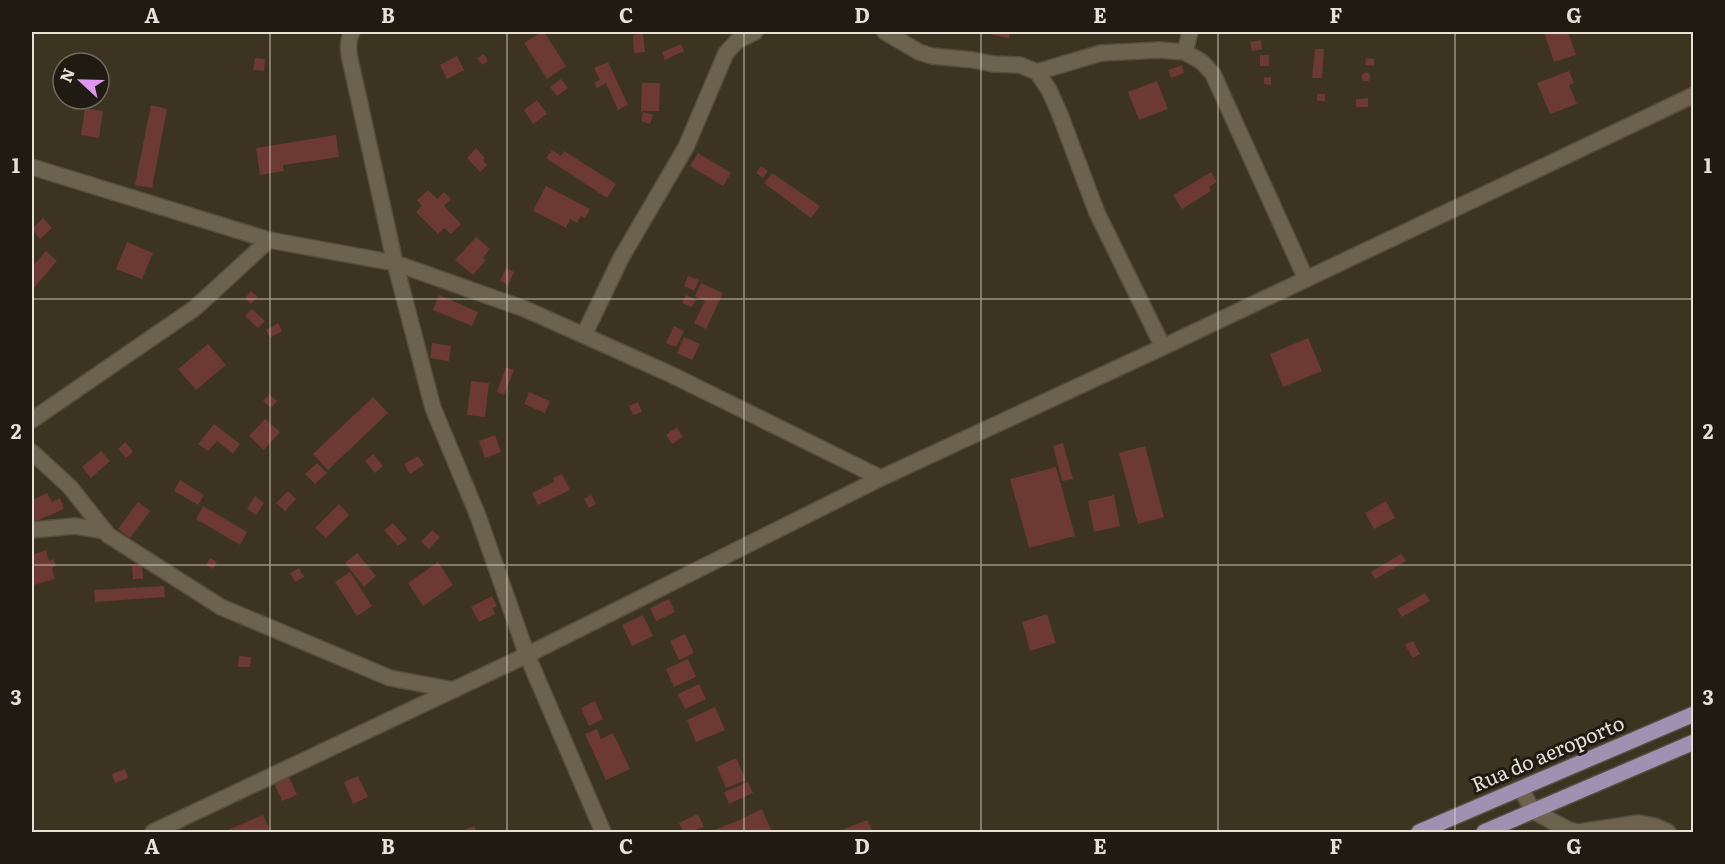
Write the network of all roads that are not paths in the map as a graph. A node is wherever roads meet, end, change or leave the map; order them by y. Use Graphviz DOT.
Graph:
graph roads {
  1 [pos="352,32"];
  2 [pos="754,32"];
  3 [pos="885,32"];
  4 [pos="1190,32"];
  5 [pos="1185,52"];
  6 [pos="1037,72"];
  7 [pos="1694,95"];
  8 [pos="32,166"];
  9 [pos="269,240"];
  10 [pos="395,262"];
  11 [pos="1306,279"];
  12 [pos="584,335"];
  13 [pos="1163,347"];
  14 [pos="32,420"];
  15 [pos="32,452"];
  16 [pos="881,478"];
  17 [pos="32,530"];
  18 [pos="105,531"];
  19 [pos="527,655"];
  20 [pos="454,690"];
  21 [pos="1694,714"];
  22 [pos="1694,742"];
  23 [pos="1521,789"];
  24 [pos="1533,811"];
  25 [pos="153,832"];
  26 [pos="603,832"];
  27 [pos="1419,832"];
  28 [pos="1484,832"];
  29 [pos="1668,832"];
  1 -- 10 [label="street"];
  2 -- 12 [label="street"];
  3 -- 6 [label="street"];
  4 -- 5 [label="street"];
  5 -- 6 [label="street"];
  5 -- 11 [label="street"];
  6 -- 13 [label="street"];
  7 -- 11 [label="street"];
  8 -- 9 [label="street"];
  9 -- 10 [label="street"];
  9 -- 14 [label="street"];
  10 -- 12 [label="street"];
  10 -- 19 [label="street"];
  11 -- 13 [label="street"];
  12 -- 16 [label="street"];
  13 -- 16 [label="street"];
  15 -- 18 [label="street"];
  16 -- 19 [label="street"];
  17 -- 18 [label="street"];
  18 -- 20 [label="street"];
  19 -- 20 [label="street"];
  19 -- 26 [label="street"];
  20 -- 25 [label="street"];
  21 -- 23 [label="main road, Rua do aeroporto"];
  22 -- 24 [label="main road"];
  23 -- 24 [label="street"];
  23 -- 27 [label="main road, Rua do aeroporto"];
  24 -- 28 [label="main road"];
  24 -- 29 [label="street"];
}
